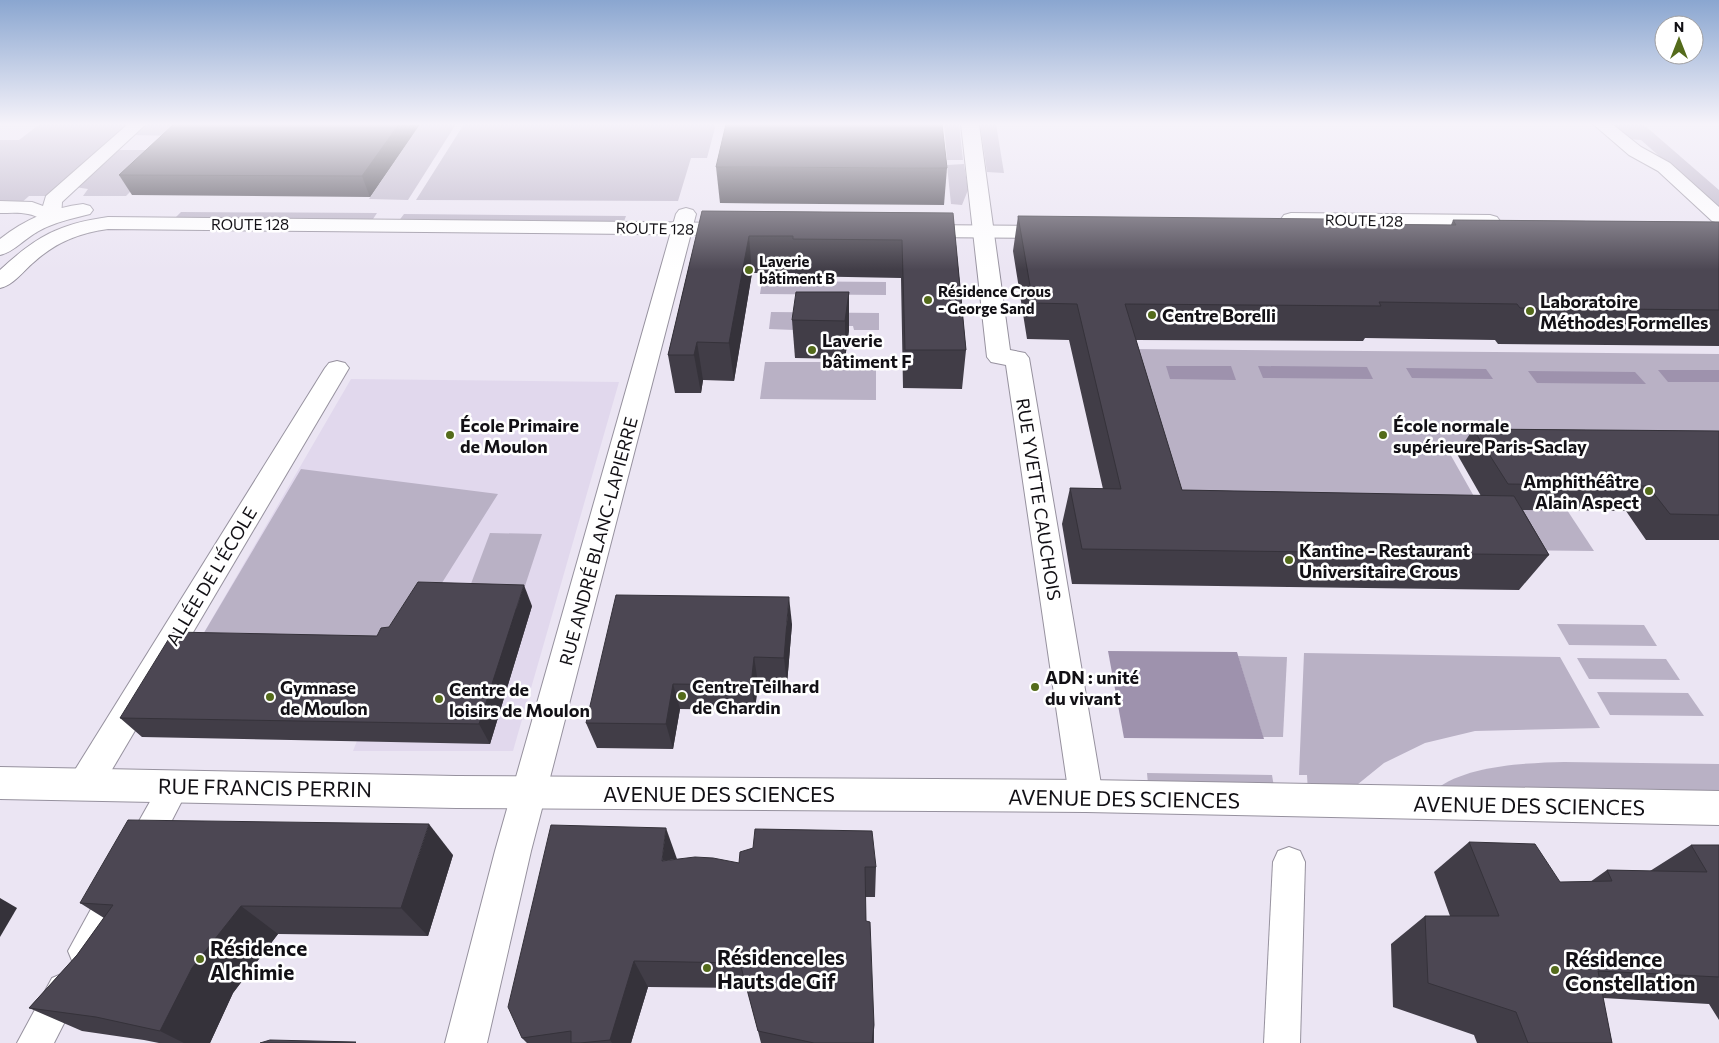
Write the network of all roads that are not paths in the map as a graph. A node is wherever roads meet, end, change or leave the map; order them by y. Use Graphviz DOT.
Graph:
graph roads {
  1 [pos="84,173"];
  2 [pos="976,173"];
  3 [pos="1671,173"];
  4 [pos="0,207"];
  5 [pos="1719,216"];
  6 [pos="51,217"];
  7 [pos="0,222"];
  8 [pos="684,222"];
  9 [pos="749,223"];
  10 [pos="908,223"];
  11 [pos="982,225"];
  12 [pos="1069,226"];
  13 [pos="1275,226"];
  14 [pos="1501,228"];
  15 [pos="0,249"];
  16 [pos="0,282"];
  17 [pos="337,368"];
  18 [pos="0,783"];
  19 [pos="85,784"];
  20 [pos="175,785"];
  21 [pos="529,792"];
  22 [pos="1086,796"];
  23 [pos="1719,808"];
  24 [pos="1289,862"];
  25 [pos="35,1043"];
  26 [pos="466,1043"];
  27 [pos="1282,1043"];
  1 -- 6 [label="street"];
  2 -- 11 [label="street"];
  3 -- 5 [label="street"];
  4 -- 6 [label="street"];
  6 -- 7 [label="street"];
  6 -- 8 [label="street, ROUTE 128"];
  6 -- 15 [label="street, ROUTE 128"];
  8 -- 9 [label="street, ROUTE 128"];
  8 -- 16 [label="street, ROUTE 128"];
  8 -- 21 [label="street, RUE ANDRÉ BLANC-LAPIERRE"];
  10 -- 11 [label="street"];
  11 -- 12 [label="street"];
  11 -- 22 [label="street, RUE YVETTE CAUCHOIS"];
  13 -- 14 [label="street, ROUTE 128"];
  17 -- 19 [label="street, ALLÉE DE L'ÉCOLE"];
  18 -- 19 [label="street, RUE FRANCIS PERRIN"];
  19 -- 20 [label="street, RUE FRANCIS PERRIN"];
  20 -- 21 [label="street, RUE FRANCIS PERRIN"];
  20 -- 25 [label="street"];
  21 -- 22 [label="street, AVENUE DES SCIENCES"];
  21 -- 26 [label="street, RUE ANDRÉ BLANC-LAPIERRE"];
  22 -- 23 [label="street, AVENUE DES SCIENCES"];
  24 -- 27 [label="street"];
}
